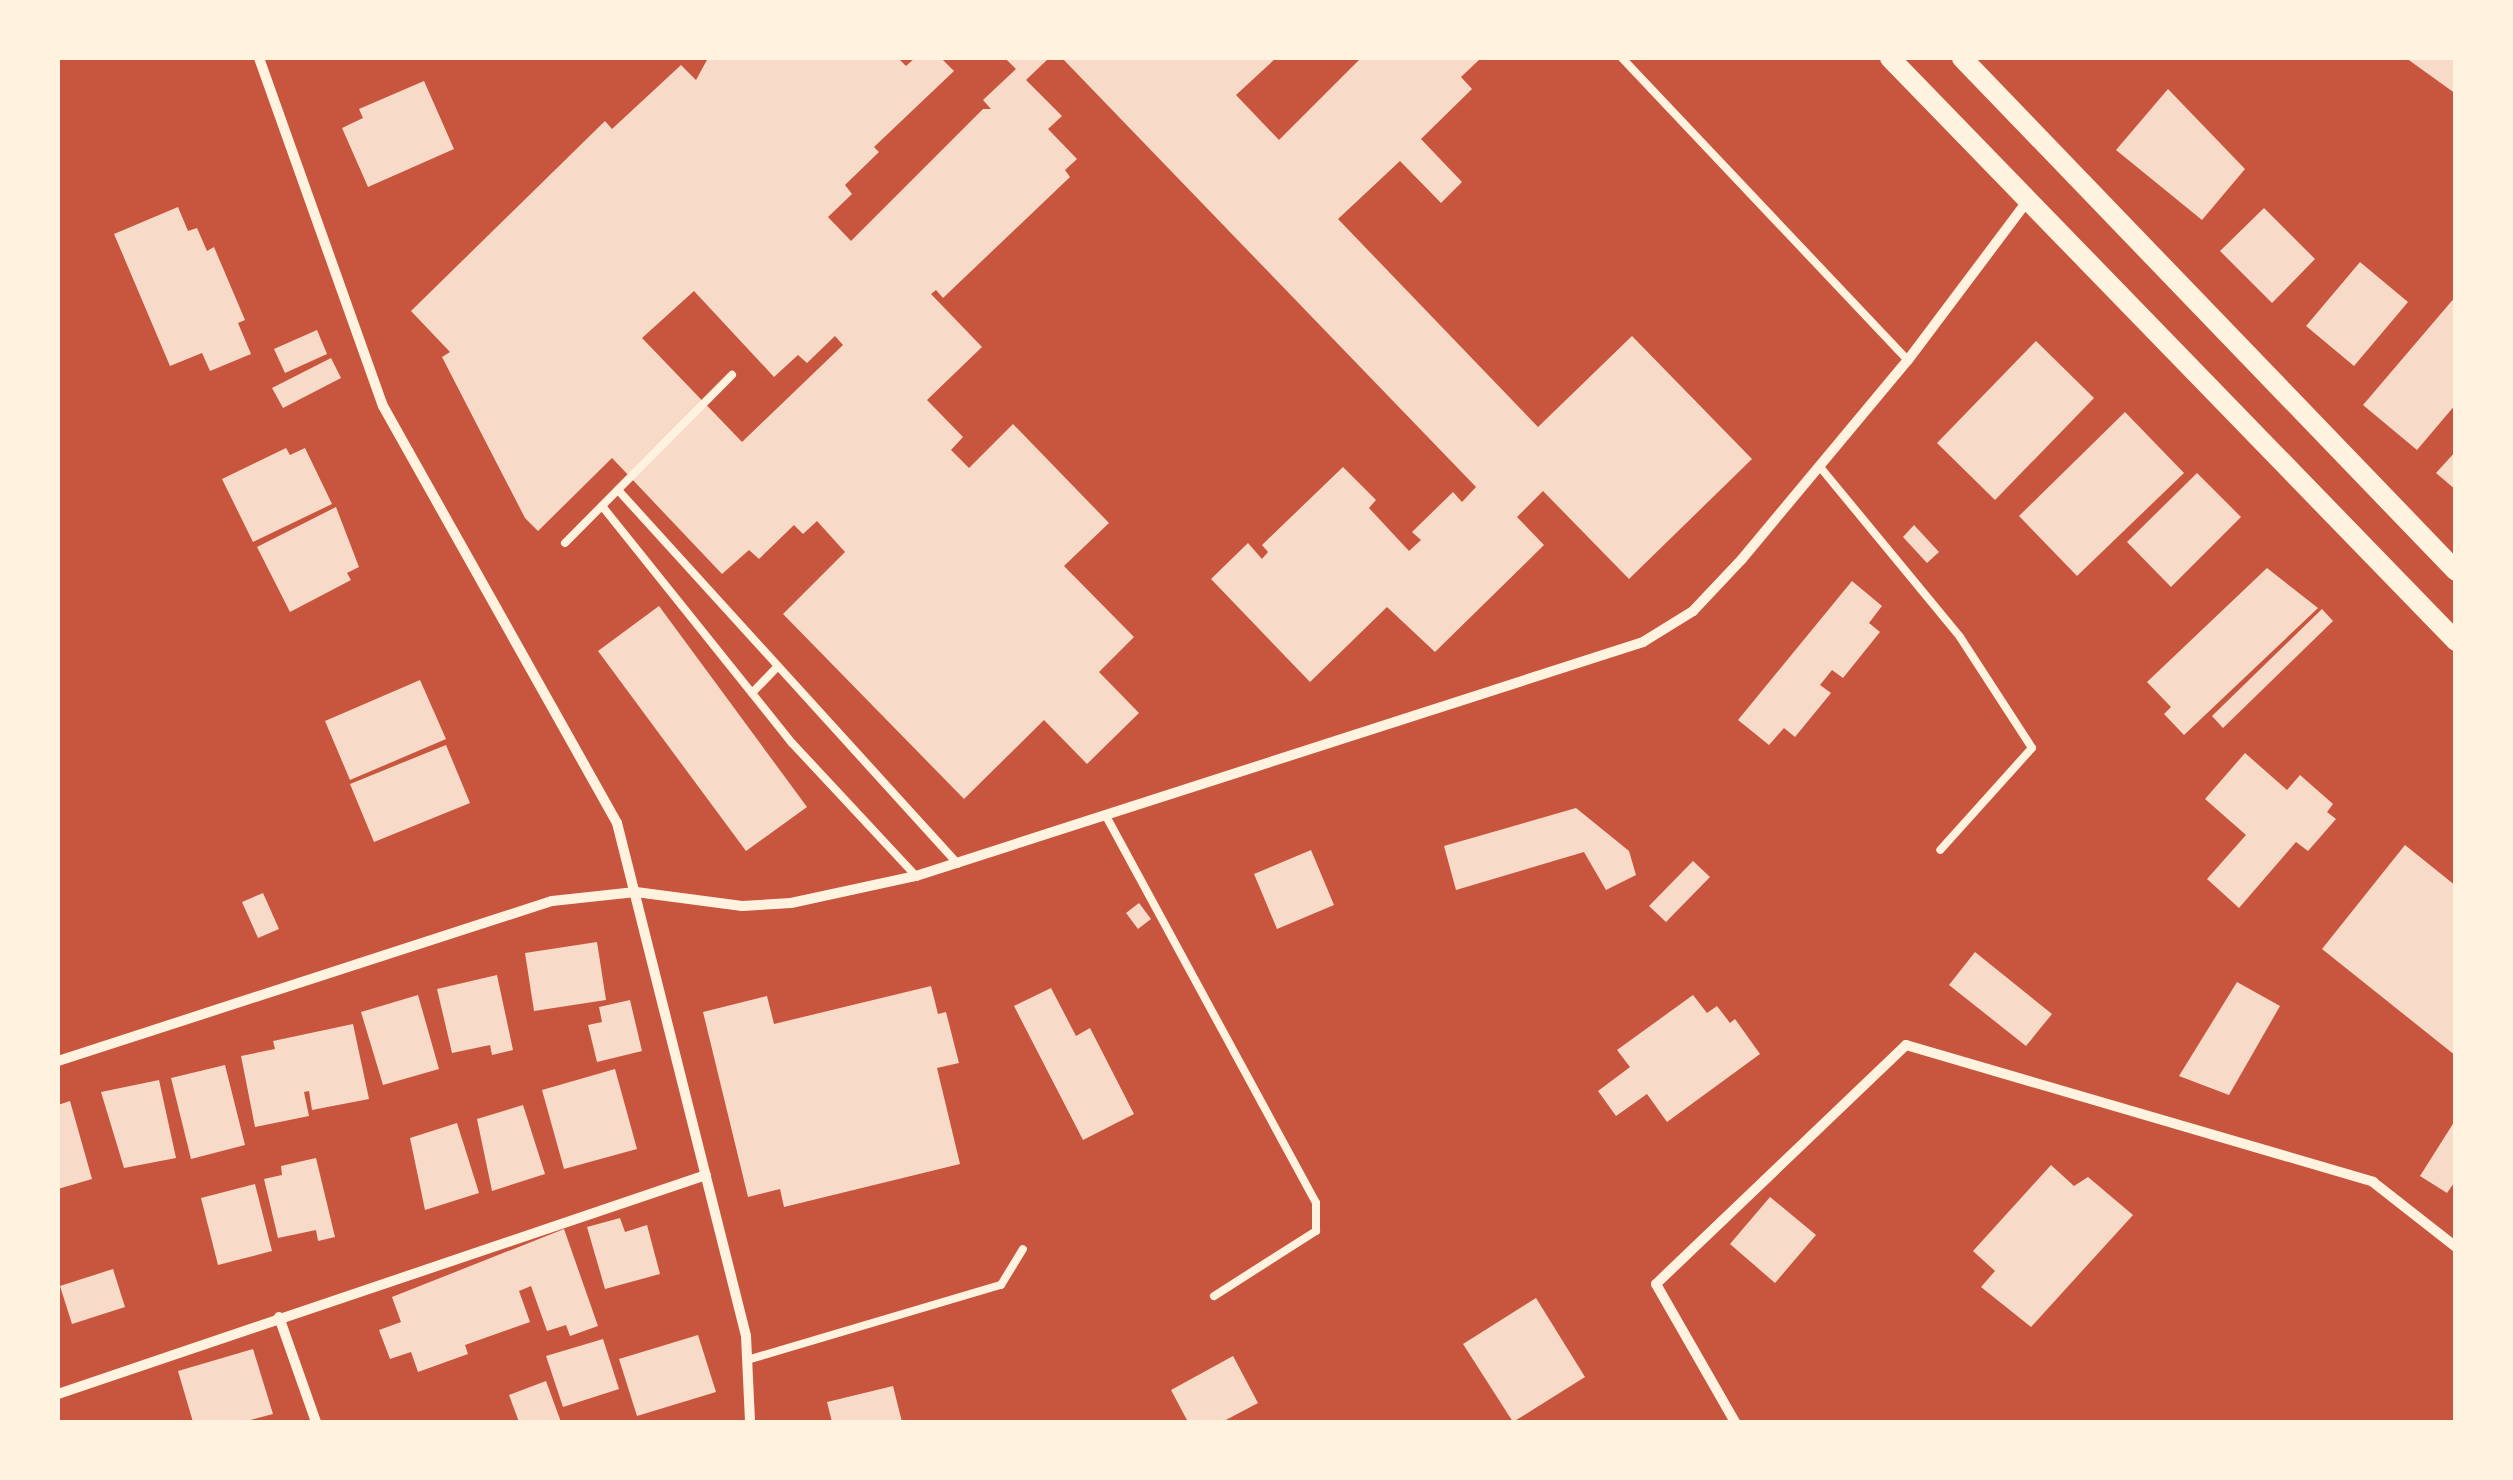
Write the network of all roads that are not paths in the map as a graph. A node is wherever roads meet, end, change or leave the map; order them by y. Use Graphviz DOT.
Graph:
graph roads {
  1 [pos="259,58"];
  2 [pos="1622,58"];
  3 [pos="1890,58"];
  4 [pos="1962,58"];
  5 [pos="2029,200"];
  6 [pos="1908,360"];
  7 [pos="732,375"];
  8 [pos="1820,466"];
  9 [pos="618,490"];
  10 [pos="602,506"];
  11 [pos="565,543"];
  12 [pos="2456,571"];
  13 [pos="2456,641"];
  14 [pos="778,666"];
  15 [pos="752,693"];
  16 [pos="1106,816"];
  17 [pos="1940,850"];
  18 [pos="958,864"];
  19 [pos="916,876"];
  20 [pos="636,892"];
  21 [pos="58,1061"];
  22 [pos="706,1175"];
  23 [pos="2456,1247"];
  24 [pos="1023,1249"];
  25 [pos="1214,1296"];
  26 [pos="279,1317"];
  27 [pos="747,1360"];
  28 [pos="58,1394"];
  29 [pos="316,1422"];
  30 [pos="750,1422"];
  31 [pos="1734,1422"];
  1 -- 20 [label="street"];
  2 -- 6 [label="lane"];
  3 -- 5 [label="main road"];
  4 -- 12 [label="main road"];
  5 -- 6 [label="street"];
  5 -- 13 [label="main road"];
  6 -- 8 [label="street"];
  7 -- 9 [label="lane"];
  8 -- 16 [label="street"];
  8 -- 17 [label="lane"];
  9 -- 10 [label="lane"];
  9 -- 14 [label="lane"];
  10 -- 11 [label="lane"];
  10 -- 15 [label="lane"];
  14 -- 15 [label="lane"];
  14 -- 18 [label="lane"];
  15 -- 19 [label="lane"];
  16 -- 18 [label="street"];
  16 -- 25 [label="lane"];
  18 -- 19 [label="street"];
  19 -- 20 [label="street"];
  20 -- 21 [label="street"];
  20 -- 22 [label="street"];
  22 -- 26 [label="street"];
  22 -- 27 [label="street"];
  23 -- 31 [label="street"];
  24 -- 27 [label="lane"];
  26 -- 28 [label="street"];
  26 -- 29 [label="street"];
  27 -- 30 [label="street"];
}
